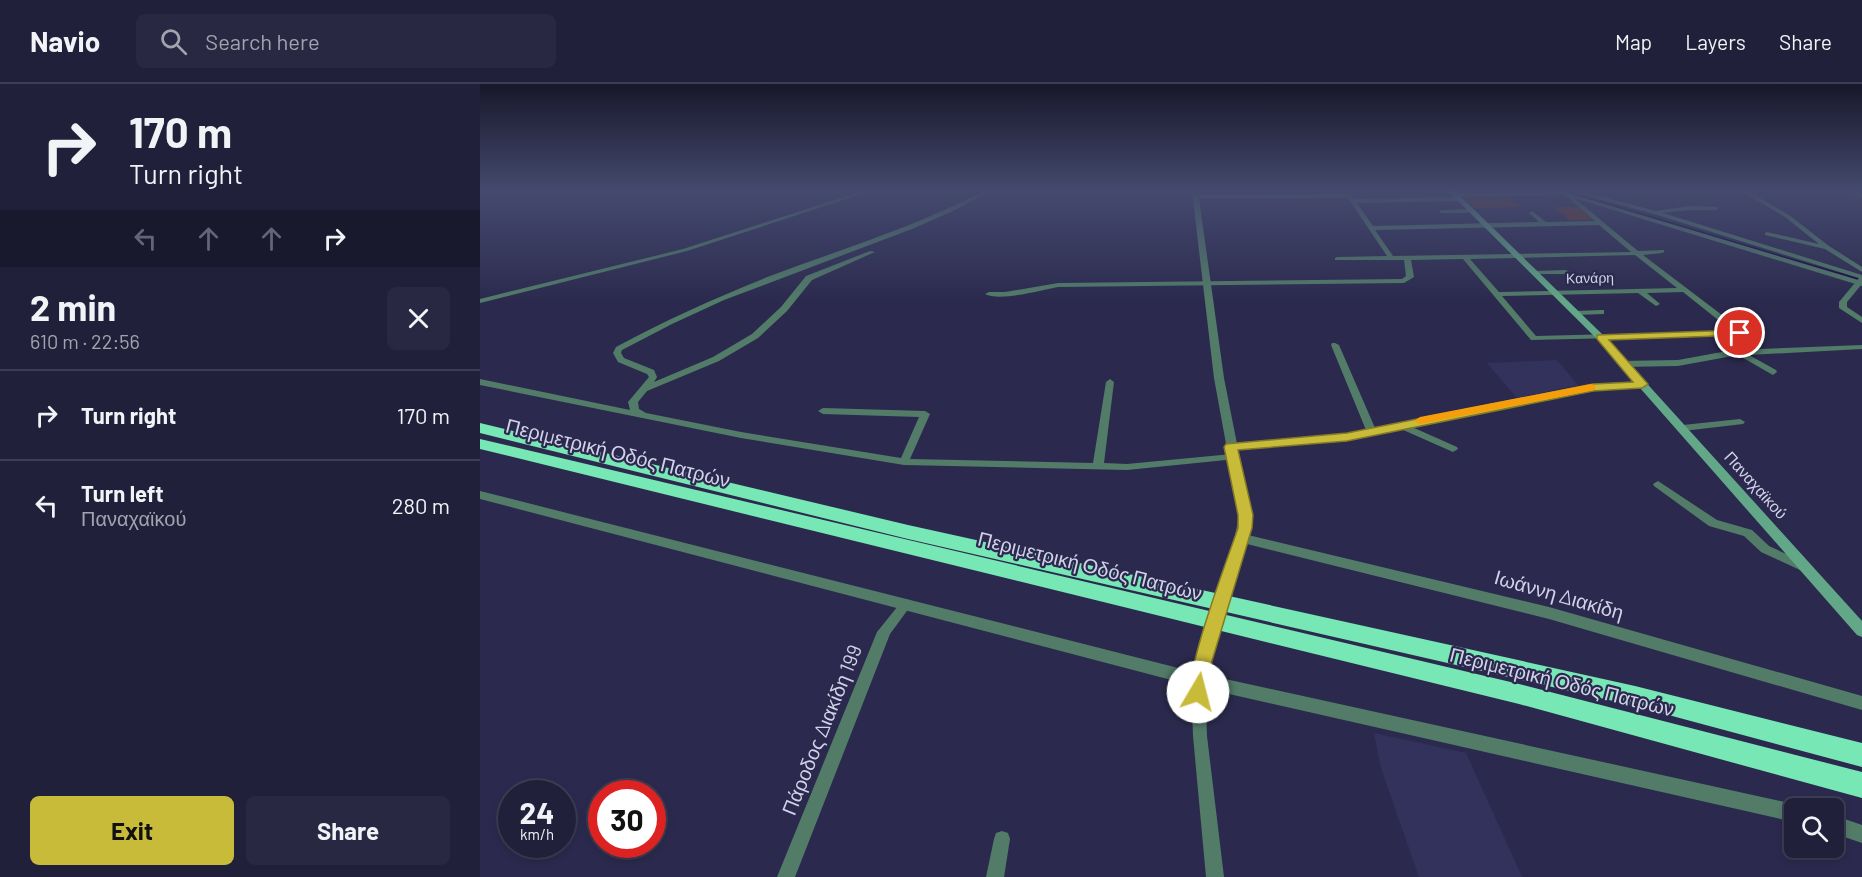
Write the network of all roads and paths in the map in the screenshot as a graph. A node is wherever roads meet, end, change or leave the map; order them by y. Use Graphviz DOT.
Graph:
graph roads {
  1 [pos="753,228"];
  2 [pos="913,228"];
  3 [pos="1200,228"];
  4 [pos="1371,228"];
  5 [pos="1487,228"];
  6 [pos="1605,228"];
  7 [pos="1684,228"];
  8 [pos="1701,228"];
  9 [pos="1802,228"];
  10 [pos="1767,234"];
  11 [pos="1827,247"];
  12 [pos="1662,251"];
  13 [pos="872,252"];
  14 [pos="1636,254"];
  15 [pos="1514,256"];
  16 [pos="1465,257"];
  17 [pos="1407,258"];
  18 [pos="1392,259"];
  19 [pos="1337,260"];
  20 [pos="1862,270"];
  21 [pos="1566,272"];
  22 [pos="1535,273"];
  23 [pos="1861,281"];
  24 [pos="1208,283"];
  25 [pos="1684,290"];
  26 [pos="1640,291"];
  27 [pos="1550,293"];
  28 [pos="989,294"];
  29 [pos="1497,294"];
  30 [pos="480,301"];
  31 [pos="1656,304"];
  32 [pos="1601,312"];
  33 [pos="1575,313"];
  34 [pos="1862,321"];
  35 [pos="1589,337"];
  36 [pos="1600,337"];
  37 [pos="1335,345"];
  38 [pos="1862,346"];
  39 [pos="1739,353"];
  40 [pos="1622,364"];
  41 [pos="1773,372"];
  42 [pos="480,382"];
  43 [pos="1110,382"];
  44 [pos="1642,384"];
  45 [pos="646,388"];
  46 [pos="823,411"];
  47 [pos="645,415"];
  48 [pos="1740,422"];
  49 [pos="1401,425"];
  50 [pos="480,428"];
  51 [pos="1683,428"];
  52 [pos="1372,432"];
  53 [pos="480,444"];
  54 [pos="1453,449"];
  55 [pos="1232,452"];
  56 [pos="904,462"];
  57 [pos="1098,467"];
  58 [pos="1658,484"];
  59 [pos="480,495"];
  60 [pos="1241,542"];
  61 [pos="1807,568"];
  62 [pos="906,604"];
  63 [pos="1862,631"];
  64 [pos="1198,680"];
  65 [pos="1862,703"];
  66 [pos="1862,755"];
  67 [pos="1862,785"];
  68 [pos="1784,811"];
  69 [pos="1844,828"];
  70 [pos="1862,834"];
  71 [pos="1002,839"];
  72 [pos="786,877"];
  73 [pos="995,877"];
  74 [pos="1215,877"];
  1 -- 30 [label="street"];
  2 -- 45 [label="street"];
  3 -- 24 [label="street"];
  4 -- 18 [label="street"];
  5 -- 15 [label="main road, Παναχαϊκού"];
  6 -- 14 [label="street"];
  7 -- 23 [label="street"];
  8 -- 23 [label="street"];
  9 -- 11 [label="street"];
  10 -- 11 [label="street"];
  11 -- 20 [label="street"];
  12 -- 14 [label="street"];
  13 -- 45 [label="street"];
  14 -- 15 [label="street"];
  14 -- 25 [label="street"];
  15 -- 16 [label="street"];
  15 -- 22 [label="main road, Παναχαϊκού"];
  15 -- 27 [label="main road, Παναχαϊκού"];
  16 -- 17 [label="street"];
  16 -- 29 [label="street"];
  17 -- 18 [label="street"];
  17 -- 24 [label="street"];
  18 -- 19 [label="street"];
  21 -- 22 [label="street"];
  22 -- 27 [label="main road, Παναχαϊκού"];
  23 -- 34 [label="street"];
  24 -- 28 [label="street"];
  24 -- 55 [label="street"];
  25 -- 26 [label="street, Κανάρη"];
  25 -- 36 [label="street"];
  26 -- 27 [label="street, Κανάρη"];
  26 -- 31 [label="street"];
  27 -- 29 [label="street, Κανάρη"];
  27 -- 33 [label="main road, Παναχαϊκού"];
  27 -- 35 [label="main road, Παναχαϊκού"];
  29 -- 35 [label="street"];
  32 -- 33 [label="street"];
  33 -- 36 [label="main road, Παναχαϊκού"];
  35 -- 36 [label="street"];
  35 -- 40 [label="main road, Παναχαϊκού"];
  36 -- 40 [label="main road, Παναχαϊκού"];
  37 -- 52 [label="street"];
  38 -- 39 [label="street"];
  39 -- 40 [label="street"];
  39 -- 41 [label="street"];
  40 -- 44 [label="main road, Παναχαϊκού"];
  42 -- 47 [label="street"];
  43 -- 57 [label="street"];
  44 -- 49 [label="street"];
  44 -- 51 [label="main road, Παναχαϊκού"];
  45 -- 47 [label="street"];
  46 -- 56 [label="street"];
  47 -- 56 [label="street"];
  48 -- 51 [label="street"];
  49 -- 52 [label="street"];
  49 -- 54 [label="street"];
  50 -- 66 [label="highway, Περιμετρική Οδός Πατρών"];
  51 -- 61 [label="main road, Παναχαϊκού"];
  52 -- 55 [label="street"];
  53 -- 67 [label="highway, Περιμετρική Οδός Πατρών"];
  55 -- 57 [label="street"];
  55 -- 60 [label="street"];
  56 -- 57 [label="street"];
  58 -- 61 [label="street"];
  59 -- 62 [label="street"];
  60 -- 64 [label="street, bridge"];
  60 -- 65 [label="street, Ιωάννη Διακίδη"];
  61 -- 63 [label="main road, Παναχαϊκού"];
  62 -- 64 [label="street"];
  62 -- 72 [label="street, Πάροδος Διακίδη 199"];
  64 -- 68 [label="street"];
  64 -- 74 [label="street"];
  69 -- 70 [label="street"];
  71 -- 73 [label="street"];
}
